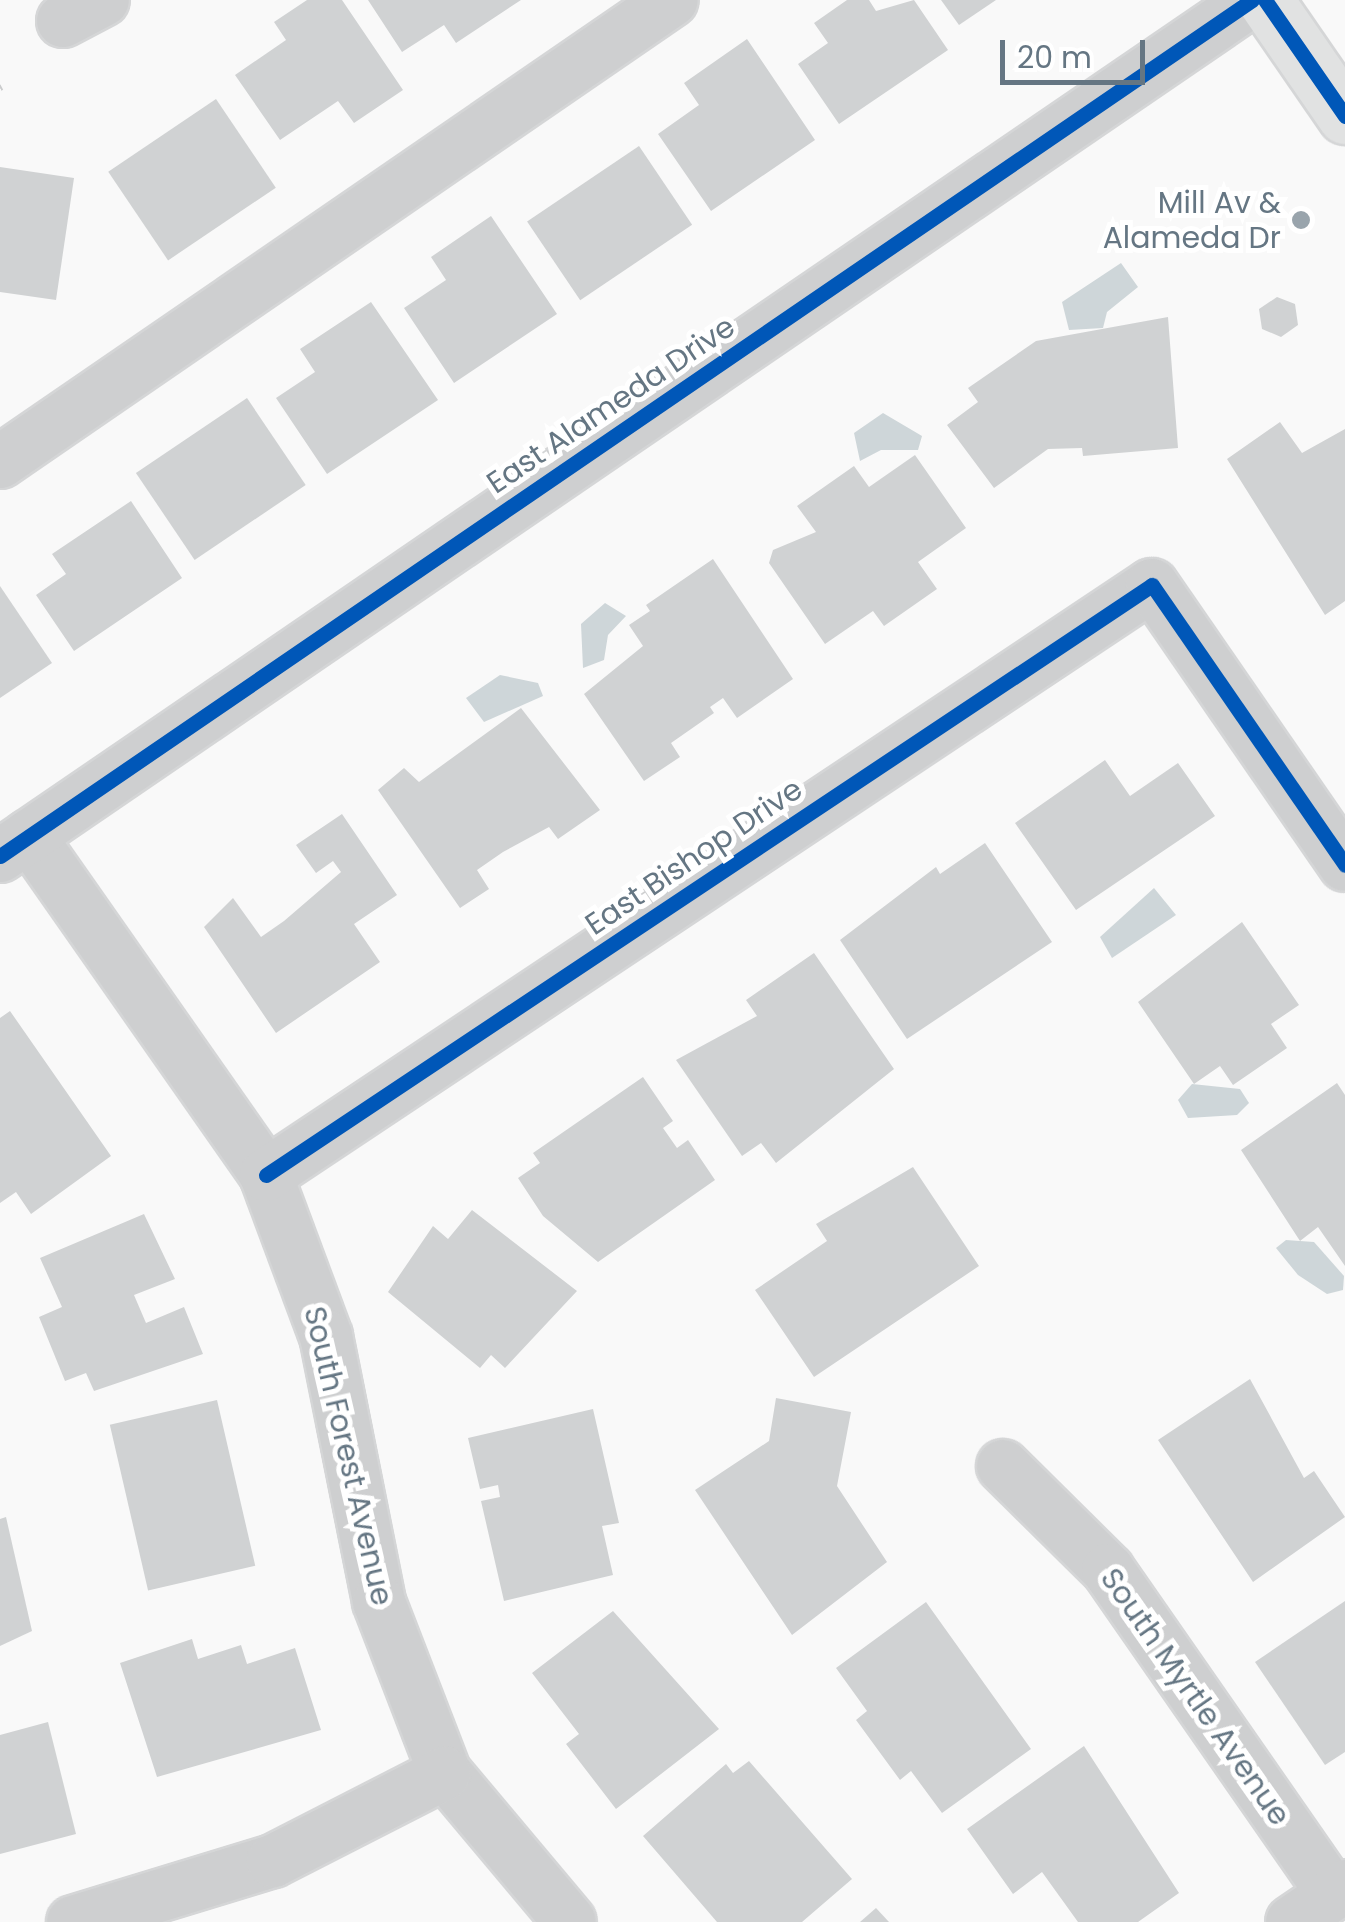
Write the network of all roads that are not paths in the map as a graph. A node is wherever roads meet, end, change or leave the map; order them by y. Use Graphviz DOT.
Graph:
graph roads {
  1 [pos="672,0"];
  2 [pos="1252,0"];
  3 [pos="1265,0"];
  4 [pos="1345,116"];
  5 [pos="0,462"];
  6 [pos="14,846"];
  7 [pos="1345,865"];
  8 [pos="266,1175"];
  9 [pos="1003,1466"];
  10 [pos="445,1774"];
  11 [pos="1323,1900"];
  12 [pos="73,1922"];
  13 [pos="570,1922"];
  1 -- 5 [label="street"];
  2 -- 6 [label="street, East Alameda Drive"];
  3 -- 4 [label="main road"];
  6 -- 8 [label="street, South Forest Avenue"];
  7 -- 8 [label="street, East Bishop Drive"];
  8 -- 10 [label="street, South Forest Avenue"];
  9 -- 11 [label="street, South Myrtle Avenue"];
  10 -- 12 [label="street"];
  10 -- 13 [label="street, South Forest Avenue"];
}
